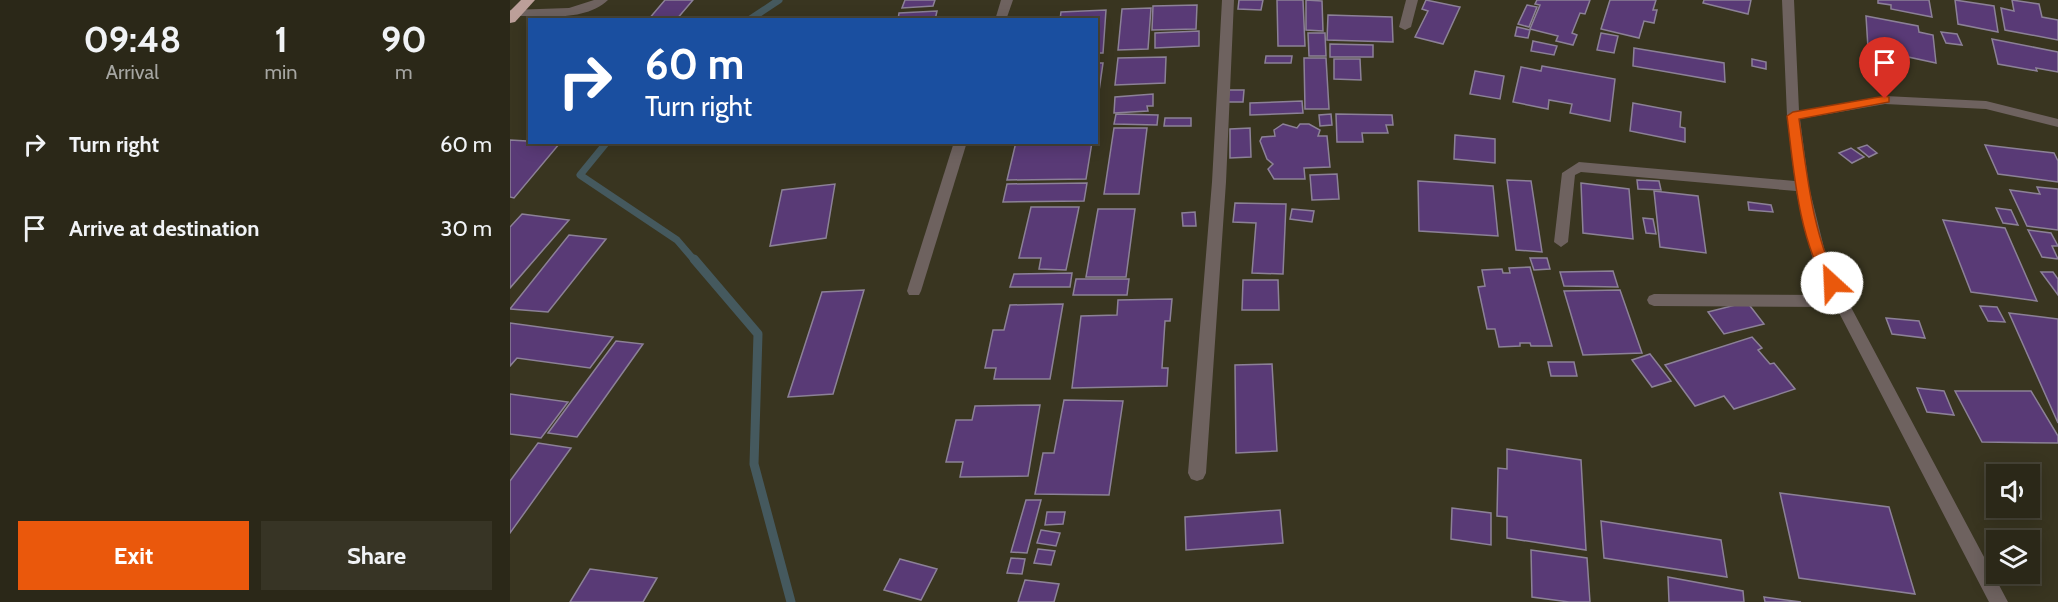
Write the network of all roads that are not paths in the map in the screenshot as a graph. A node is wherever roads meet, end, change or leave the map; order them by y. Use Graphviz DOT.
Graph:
graph roads {
  1 [pos="528,0"];
  2 [pos="602,0"];
  3 [pos="1007,0"];
  4 [pos="1228,0"];
  5 [pos="1412,0"];
  6 [pos="1788,0"];
  7 [pos="512,15"];
  8 [pos="1001,18"];
  9 [pos="1405,27"];
  10 [pos="1793,116"];
  11 [pos="2058,123"];
  12 [pos="961,144"];
  13 [pos="1802,187"];
  14 [pos="1561,242"];
  15 [pos="914,291"];
  16 [pos="1654,300"];
  17 [pos="1842,301"];
  18 [pos="1197,474"];
  19 [pos="1999,602"];
  1 -- 7 [label="highway"];
  2 -- 7 [label="street"];
  3 -- 8 [label="street"];
  4 -- 18 [label="street"];
  5 -- 9 [label="street"];
  6 -- 10 [label="street"];
  10 -- 11 [label="street"];
  10 -- 13 [label="street"];
  12 -- 15 [label="street"];
  13 -- 14 [label="street"];
  13 -- 17 [label="street"];
  16 -- 17 [label="street"];
  17 -- 19 [label="street"];
}
